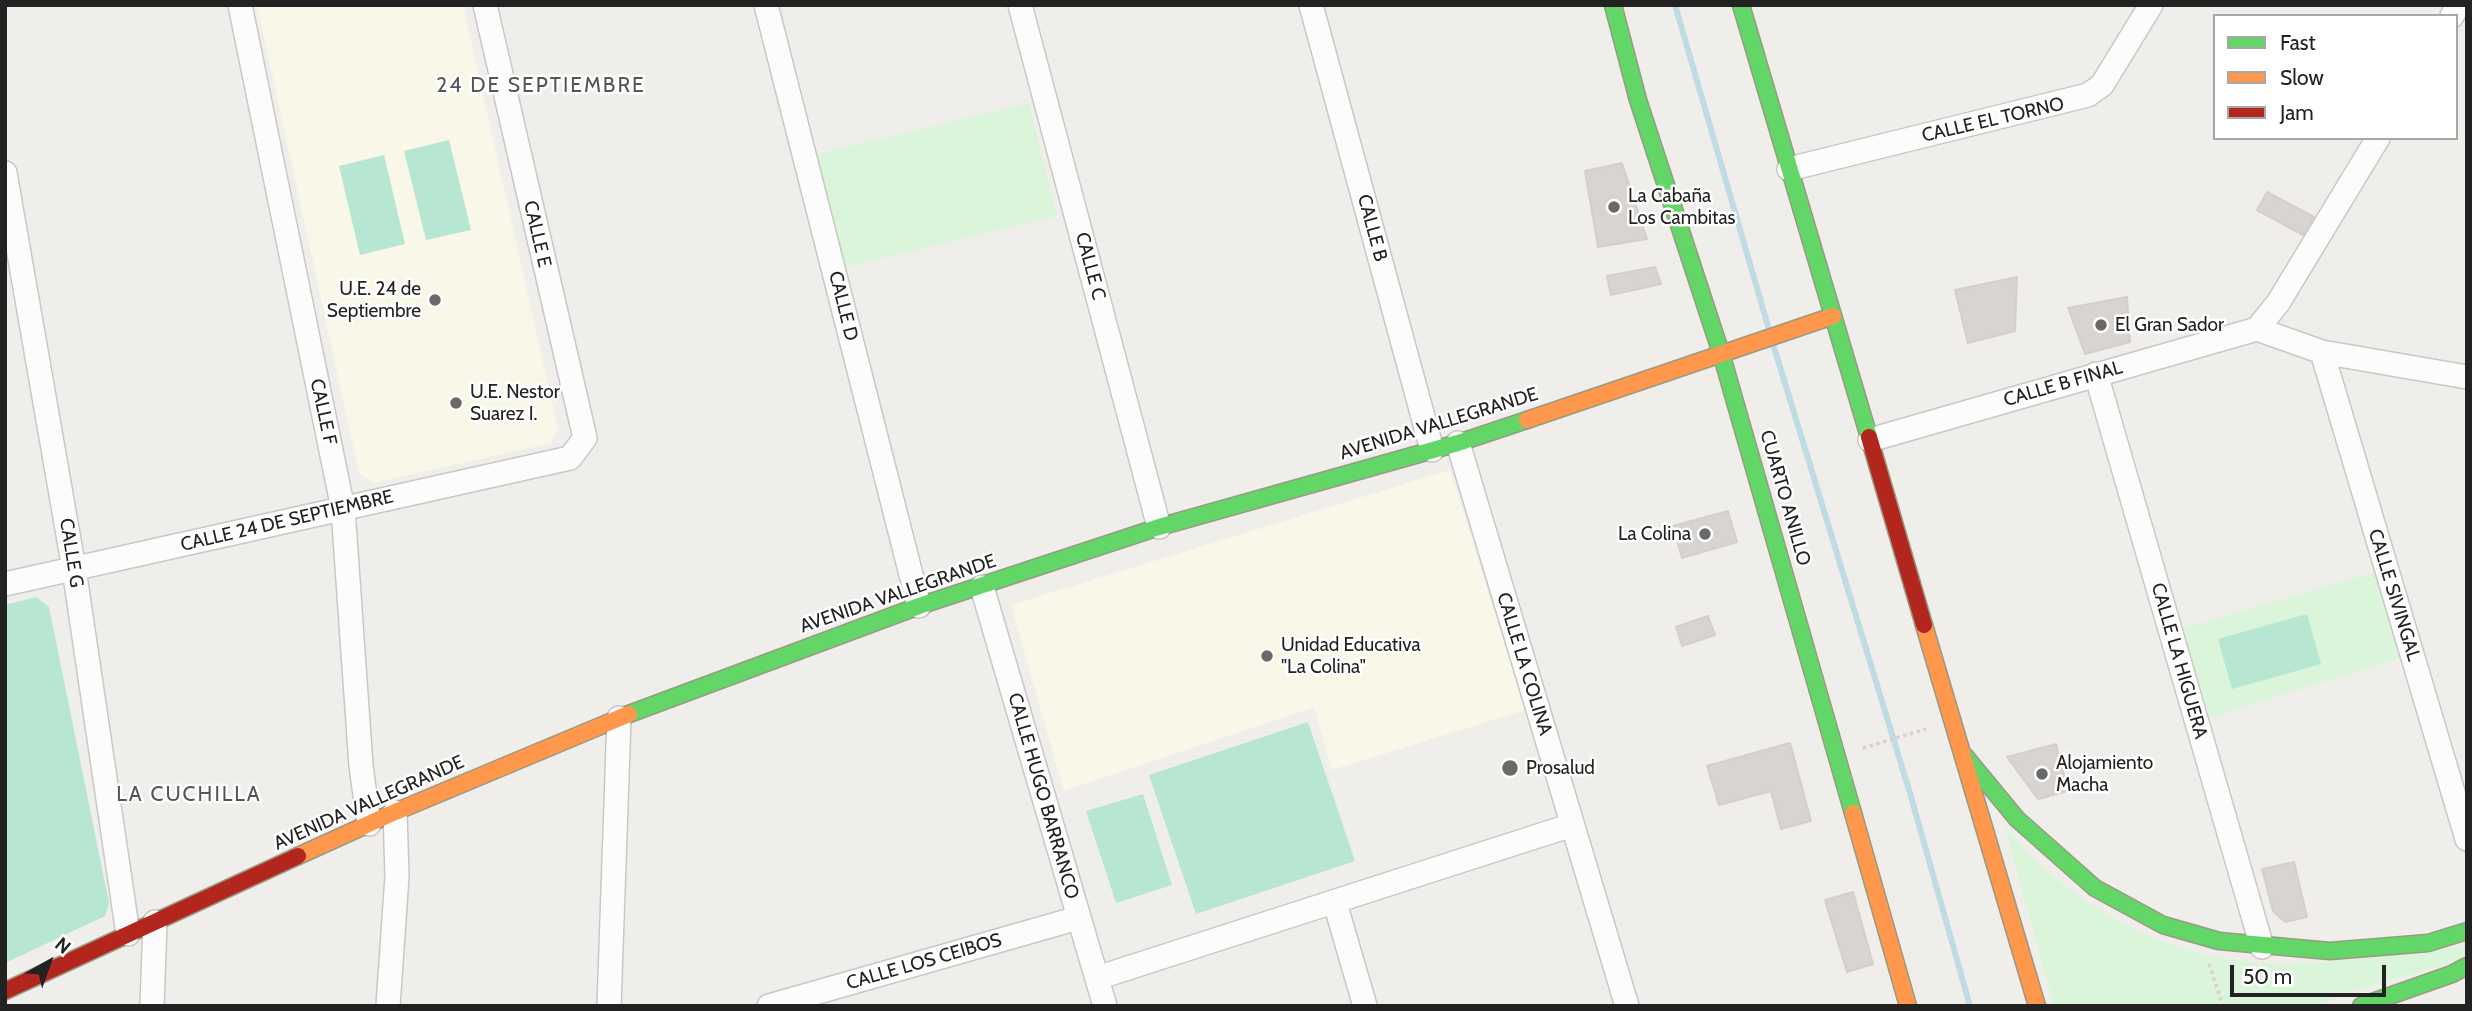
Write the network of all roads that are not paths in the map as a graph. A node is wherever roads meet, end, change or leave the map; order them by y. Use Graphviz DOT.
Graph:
graph roads {
  1 [pos="240,5"];
  2 [pos="485,5"];
  3 [pos="766,5"];
  4 [pos="1020,5"];
  5 [pos="1311,5"];
  6 [pos="1613,5"];
  7 [pos="1741,5"];
  8 [pos="2151,5"];
  9 [pos="2377,140"];
  10 [pos="1789,169"];
  11 [pos="5,173"];
  12 [pos="1833,316"];
  13 [pos="2257,329"];
  14 [pos="2322,352"];
  15 [pos="1721,354"];
  16 [pos="2096,374"];
  17 [pos="2467,377"];
  18 [pos="1870,440"];
  19 [pos="1458,443"];
  20 [pos="1433,450"];
  21 [pos="570,458"];
  22 [pos="343,509"];
  23 [pos="1159,527"];
  24 [pos="74,569"];
  25 [pos="5,584"];
  26 [pos="982,587"];
  27 [pos="919,606"];
  28 [pos="619,718"];
  29 [pos="1962,752"];
  30 [pos="395,813"];
  31 [pos="369,824"];
  32 [pos="1572,825"];
  33 [pos="2467,839"];
  34 [pos="1335,903"];
  35 [pos="1078,918"];
  36 [pos="155,922"];
  37 [pos="2467,931"];
  38 [pos="128,934"];
  39 [pos="2262,947"];
  40 [pos="2467,966"];
  41 [pos="1097,978"];
  42 [pos="5,991"];
  43 [pos="152,1006"];
  44 [pos="388,1006"];
  45 [pos="609,1006"];
  46 [pos="769,1006"];
  47 [pos="1105,1006"];
  48 [pos="1365,1006"];
  49 [pos="1627,1006"];
  50 [pos="1908,1006"];
  51 [pos="2036,1006"];
  52 [pos="2361,1006"];
  1 -- 22 [label="street, CALLE F"];
  2 -- 21 [label="street, CALLE E"];
  3 -- 27 [label="street, CALLE D"];
  4 -- 23 [label="street, CALLE C"];
  5 -- 20 [label="street, CALLE B"];
  6 -- 15 [label="main road, CUARTO ANILLO"];
  7 -- 10 [label="main road"];
  8 -- 10 [label="street, CALLE EL TORNO"];
  9 -- 13 [label="street"];
  10 -- 12 [label="main road"];
  11 -- 24 [label="street, CALLE G"];
  12 -- 15 [label="main road, AVENIDA VALLEGRANDE"];
  12 -- 18 [label="main road"];
  13 -- 14 [label="street"];
  13 -- 16 [label="street, CALLE B FINAL"];
  14 -- 17 [label="street"];
  14 -- 33 [label="street, CALLE SIVINGAL"];
  15 -- 19 [label="main road, AVENIDA VALLEGRANDE"];
  15 -- 50 [label="main road, CUARTO ANILLO"];
  16 -- 18 [label="street, CALLE B FINAL"];
  16 -- 39 [label="street, CALLE LA HIGUERA"];
  18 -- 29 [label="main road"];
  19 -- 20 [label="main road, AVENIDA VALLEGRANDE"];
  19 -- 32 [label="street, CALLE LA COLINA"];
  20 -- 23 [label="main road, AVENIDA VALLEGRANDE"];
  21 -- 22 [label="street, CALLE 24 DE SEPTIEMBRE"];
  22 -- 24 [label="street, CALLE 24 DE SEPTIEMBRE"];
  22 -- 31 [label="street, CALLE F"];
  23 -- 26 [label="main road, AVENIDA VALLEGRANDE"];
  24 -- 25 [label="street, CALLE 24 DE SEPTIEMBRE"];
  24 -- 38 [label="street, CALLE G"];
  26 -- 27 [label="main road, AVENIDA VALLEGRANDE"];
  26 -- 35 [label="street, CALLE HUGO BARRANCO"];
  27 -- 28 [label="main road, AVENIDA VALLEGRANDE"];
  28 -- 30 [label="main road, AVENIDA VALLEGRANDE"];
  28 -- 45 [label="street"];
  29 -- 39 [label="main road"];
  29 -- 51 [label="main road"];
  30 -- 31 [label="main road, AVENIDA VALLEGRANDE"];
  30 -- 44 [label="street"];
  31 -- 36 [label="main road, AVENIDA VALLEGRANDE"];
  32 -- 34 [label="street"];
  32 -- 49 [label="street, CALLE LA COLINA"];
  34 -- 41 [label="street"];
  34 -- 48 [label="street"];
  35 -- 41 [label="street, CALLE HUGO BARRANCO"];
  35 -- 46 [label="street, CALLE LOS CEIBOS"];
  36 -- 38 [label="main road, AVENIDA VALLEGRANDE"];
  36 -- 43 [label="street"];
  37 -- 39 [label="main road"];
  38 -- 42 [label="main road, AVENIDA VALLEGRANDE"];
  40 -- 52 [label="main road"];
  41 -- 47 [label="street, CALLE HUGO BARRANCO"];
}
